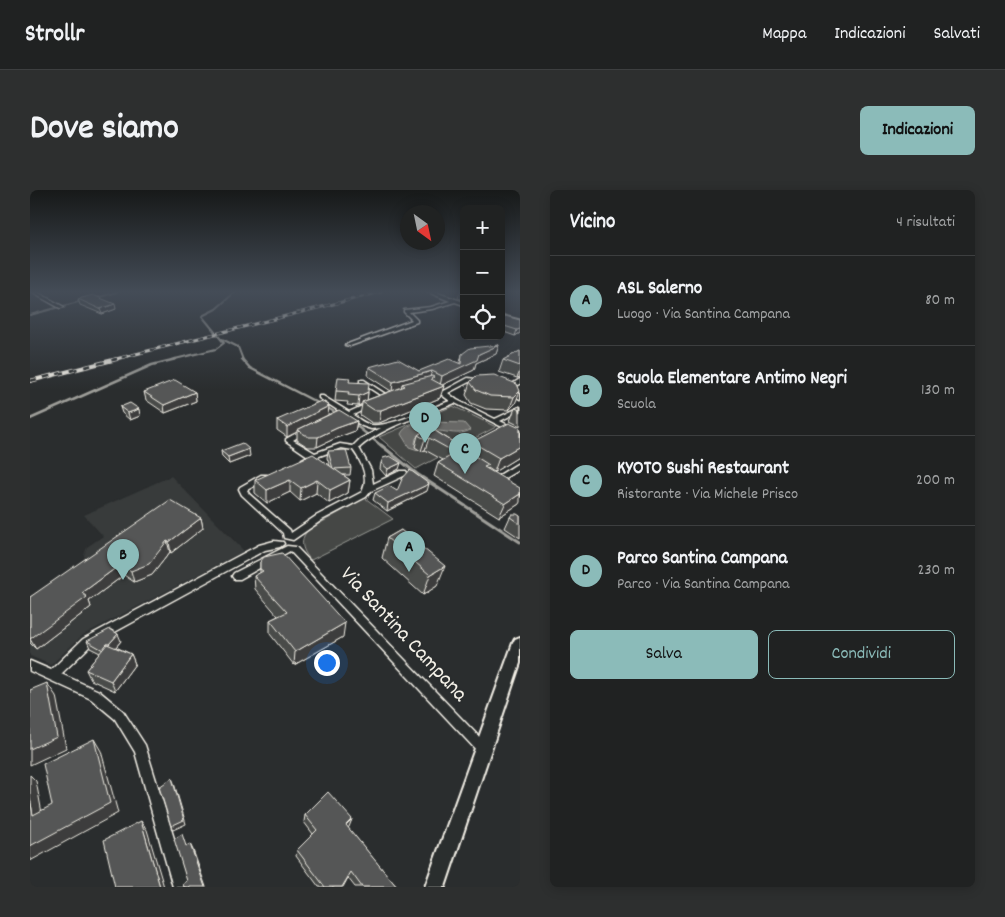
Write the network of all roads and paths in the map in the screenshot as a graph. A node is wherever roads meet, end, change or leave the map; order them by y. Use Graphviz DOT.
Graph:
graph roads {
  1 [pos="405,325"];
  2 [pos="348,345"];
  3 [pos="362,381"];
  4 [pos="520,381"];
  5 [pos="490,384"];
  6 [pos="427,385"];
  7 [pos="444,393"];
  8 [pos="396,394"];
  9 [pos="321,397"];
  10 [pos="387,397"];
  11 [pos="520,398"];
  12 [pos="455,401"];
  13 [pos="520,409"];
  14 [pos="343,414"];
  15 [pos="495,421"];
  16 [pos="400,423"];
  17 [pos="318,424"];
  18 [pos="520,434"];
  19 [pos="356,448"];
  20 [pos="314,456"];
  21 [pos="295,464"];
  22 [pos="520,466"];
  23 [pos="402,473"];
  24 [pos="269,474"];
  25 [pos="489,474"];
  26 [pos="497,479"];
  27 [pos="368,490"];
  28 [pos="520,493"];
  29 [pos="288,543"];
  30 [pos="237,576"];
  31 [pos="520,643"];
  32 [pos="30,666"];
  33 [pos="53,675"];
  34 [pos="483,749"];
  35 [pos="180,887"];
  36 [pos="435,887"];
  1 -- 2 [label="street"];
  3 -- 10 [label="street"];
  4 -- 11 [label="street"];
  5 -- 7 [label="street"];
  6 -- 7 [label="street"];
  7 -- 12 [label="street"];
  8 -- 10 [label="street"];
  9 -- 14 [label="street"];
  10 -- 14 [label="street"];
  12 -- 15 [label="street"];
  12 -- 16 [label="street"];
  13 -- 15 [label="street"];
  14 -- 16 [label="street"];
  15 -- 18 [label="street"];
  16 -- 19 [label="street"];
  17 -- 20 [label="street"];
  19 -- 20 [label="street"];
  19 -- 27 [label="street"];
  20 -- 21 [label="street"];
  22 -- 26 [label="street"];
  23 -- 27 [label="street"];
  24 -- 29 [label="street, Via Santina Campana"];
  25 -- 26 [label="street"];
  26 -- 28 [label="street"];
  27 -- 29 [label="street"];
  29 -- 30 [label="street"];
  29 -- 33 [label="street"];
  29 -- 34 [label="street, Via Santina Campana"];
  31 -- 34 [label="main road"];
  32 -- 33 [label="street"];
  33 -- 35 [label="street"];
  34 -- 36 [label="main road"];
}
